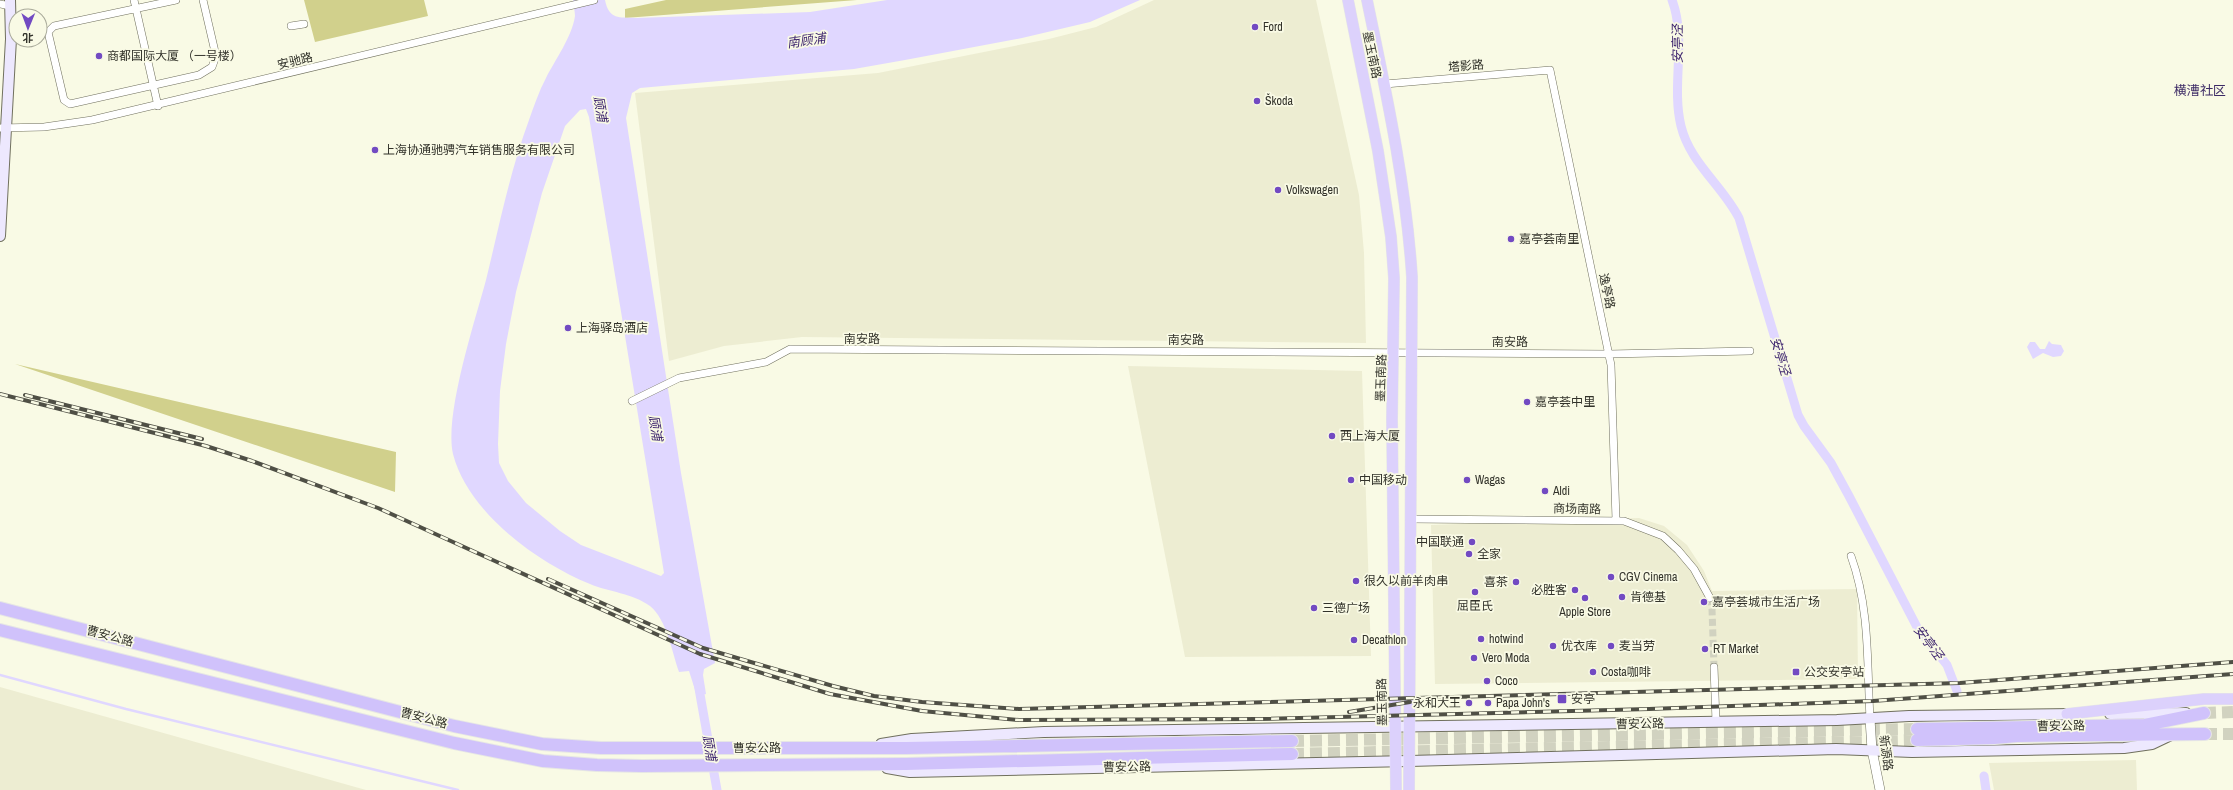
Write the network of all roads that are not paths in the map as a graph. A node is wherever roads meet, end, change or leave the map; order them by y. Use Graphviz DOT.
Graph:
graph roads {
  1 [pos="134,0"];
  2 [pos="176,0"];
  3 [pos="203,0"];
  4 [pos="594,0"];
  5 [pos="1348,0"];
  6 [pos="1367,0"];
  7 [pos="10,3"];
  8 [pos="0,4"];
  9 [pos="136,8"];
  10 [pos="304,24"];
  11 [pos="291,26"];
  12 [pos="1550,70"];
  13 [pos="1384,84"];
  14 [pos="153,85"];
  15 [pos="158,106"];
  16 [pos="3,128"];
  17 [pos="0,236"];
  18 [pos="1750,351"];
  19 [pos="1394,353"];
  20 [pos="1411,353"];
  21 [pos="1609,354"];
  22 [pos="632,401"];
  23 [pos="1410,518"];
  24 [pos="1616,520"];
  25 [pos="1851,556"];
  26 [pos="1710,598"];
  27 [pos="0,608"];
  28 [pos="0,630"];
  29 [pos="1714,667"];
  30 [pos="2233,699"];
  31 [pos="2204,713"];
  32 [pos="2067,714"];
  33 [pos="1870,718"];
  34 [pos="1716,722"];
  35 [pos="1395,726"];
  36 [pos="1410,727"];
  37 [pos="2173,734"];
  38 [pos="2204,734"];
  39 [pos="1292,740"];
  40 [pos="858,748"];
  41 [pos="1872,750"];
  42 [pos="1292,754"];
  43 [pos="1396,761"];
  44 [pos="1410,761"];
  45 [pos="857,764"];
  46 [pos="1396,790"];
  47 [pos="1409,790"];
  48 [pos="1880,790"];
  1 -- 9 [label="street"];
  2 -- 9 [label="street"];
  3 -- 14 [label="street"];
  4 -- 15 [label="street, 安驰路"];
  5 -- 19 [label="main road, 墨玉南路"];
  6 -- 13 [label="main road, 墨玉南路"];
  7 -- 8 [label="street"];
  7 -- 16 [label="main road"];
  9 -- 14 [label="street"];
  9 -- 14 [label="street"];
  10 -- 11 [label="street"];
  12 -- 13 [label="street, 塔影路"];
  12 -- 21 [label="street, 逸亭路"];
  13 -- 20 [label="main road, 墨玉南路"];
  14 -- 15 [label="street"];
  15 -- 16 [label="street, 安驰路"];
  16 -- 17 [label="main road"];
  18 -- 21 [label="street, 南安路"];
  19 -- 20 [label="street, 南安路"];
  19 -- 22 [label="street, 南安路"];
  19 -- 35 [label="main road, 墨玉南路"];
  20 -- 21 [label="street, 南安路"];
  20 -- 23 [label="main road, 墨玉南路"];
  21 -- 24 [label="street, 逸亭路"];
  23 -- 24 [label="street, 商场南路"];
  23 -- 36 [label="main road, 墨玉南路"];
  24 -- 26 [label="street, 商场南路"];
  25 -- 33 [label="street"];
  27 -- 40 [label="highway, 曹安公路"];
  28 -- 45 [label="highway, 曹安公路"];
  29 -- 34 [label="street"];
  30 -- 32 [label="main road"];
  31 -- 32 [label="main road, 曹安公路"];
  31 -- 37 [label="highway, 曹安公路"];
  32 -- 33 [label="main road, 曹安公路"];
  33 -- 34 [label="main road, 曹安公路"];
  33 -- 41 [label="street, 新源路"];
  34 -- 36 [label="main road, 曹安公路"];
  35 -- 36 [label="main road, 曹安公路"];
  35 -- 40 [label="main road, 曹安公路"];
  35 -- 43 [label="main road, 墨玉南路"];
  36 -- 44 [label="main road, 墨玉南路"];
  37 -- 38 [label="highway, 曹安公路"];
  37 -- 41 [label="main road"];
  39 -- 40 [label="highway, 曹安公路"];
  41 -- 44 [label="main road, 曹安公路"];
  41 -- 48 [label="street, 新源路"];
  42 -- 45 [label="highway, 曹安公路"];
  43 -- 44 [label="main road, 曹安公路"];
  43 -- 45 [label="main road, 曹安公路"];
  43 -- 46 [label="main road, 墨玉南路"];
  44 -- 47 [label="main road, 墨玉南路"];
}
